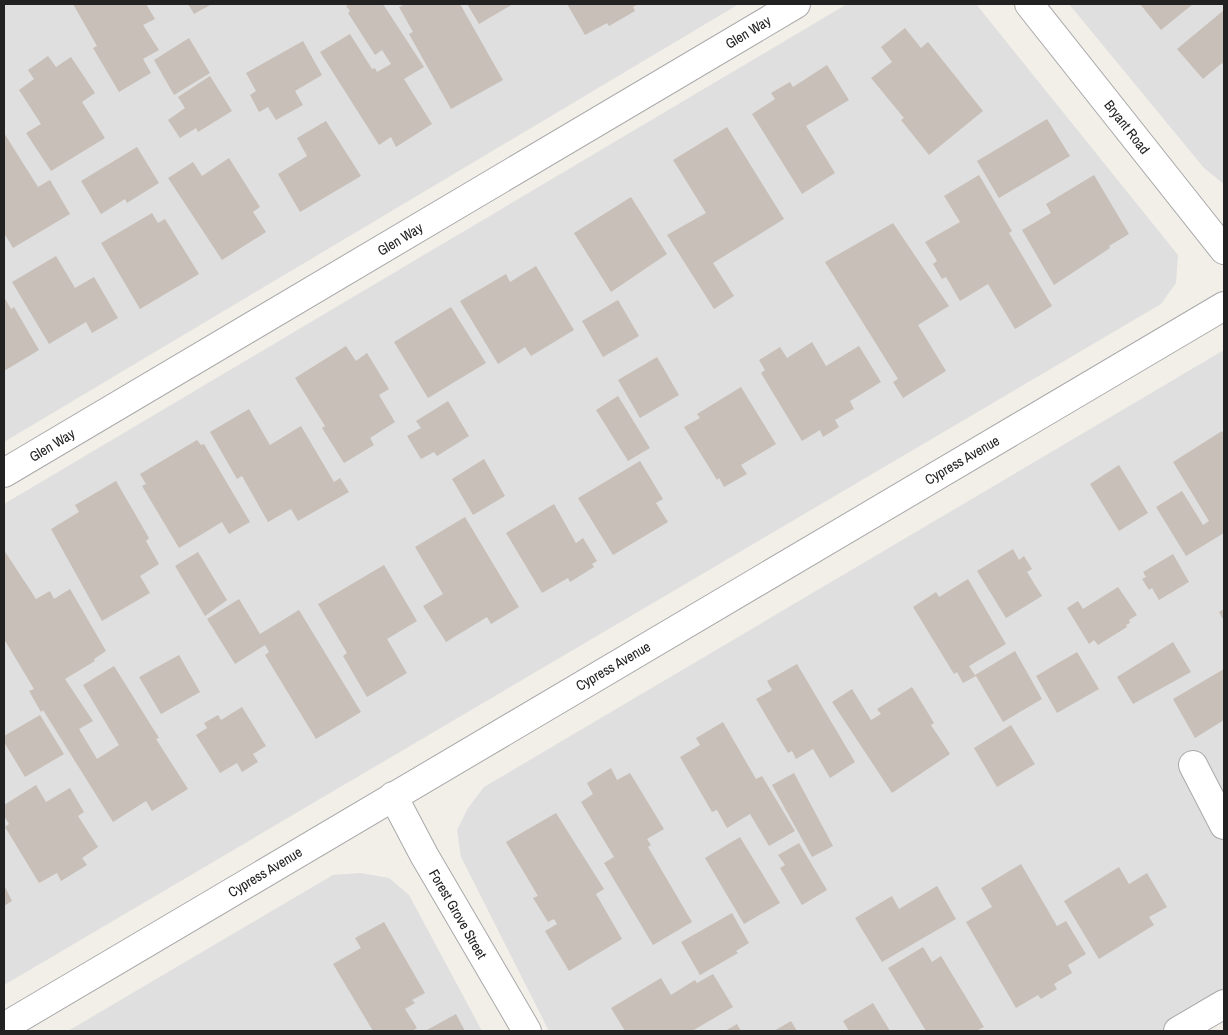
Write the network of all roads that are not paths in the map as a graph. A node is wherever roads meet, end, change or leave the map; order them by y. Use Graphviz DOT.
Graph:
graph roads {
  1 [pos="796,4"];
  2 [pos="1029,4"];
  3 [pos="1224,250"];
  4 [pos="1224,306"];
  5 [pos="4,474"];
  6 [pos="1193,765"];
  7 [pos="393,796"];
  8 [pos="1224,825"];
  9 [pos="1224,1004"];
  10 [pos="4,1027"];
  11 [pos="527,1031"];
  12 [pos="1178,1031"];
  1 -- 5 [label="street, Glen Way"];
  2 -- 3 [label="street, Bryant Road"];
  4 -- 7 [label="street, Cypress Avenue"];
  6 -- 8 [label="street"];
  7 -- 10 [label="street, Cypress Avenue"];
  7 -- 11 [label="street, Forest Grove Street"];
  9 -- 12 [label="street"];
}
